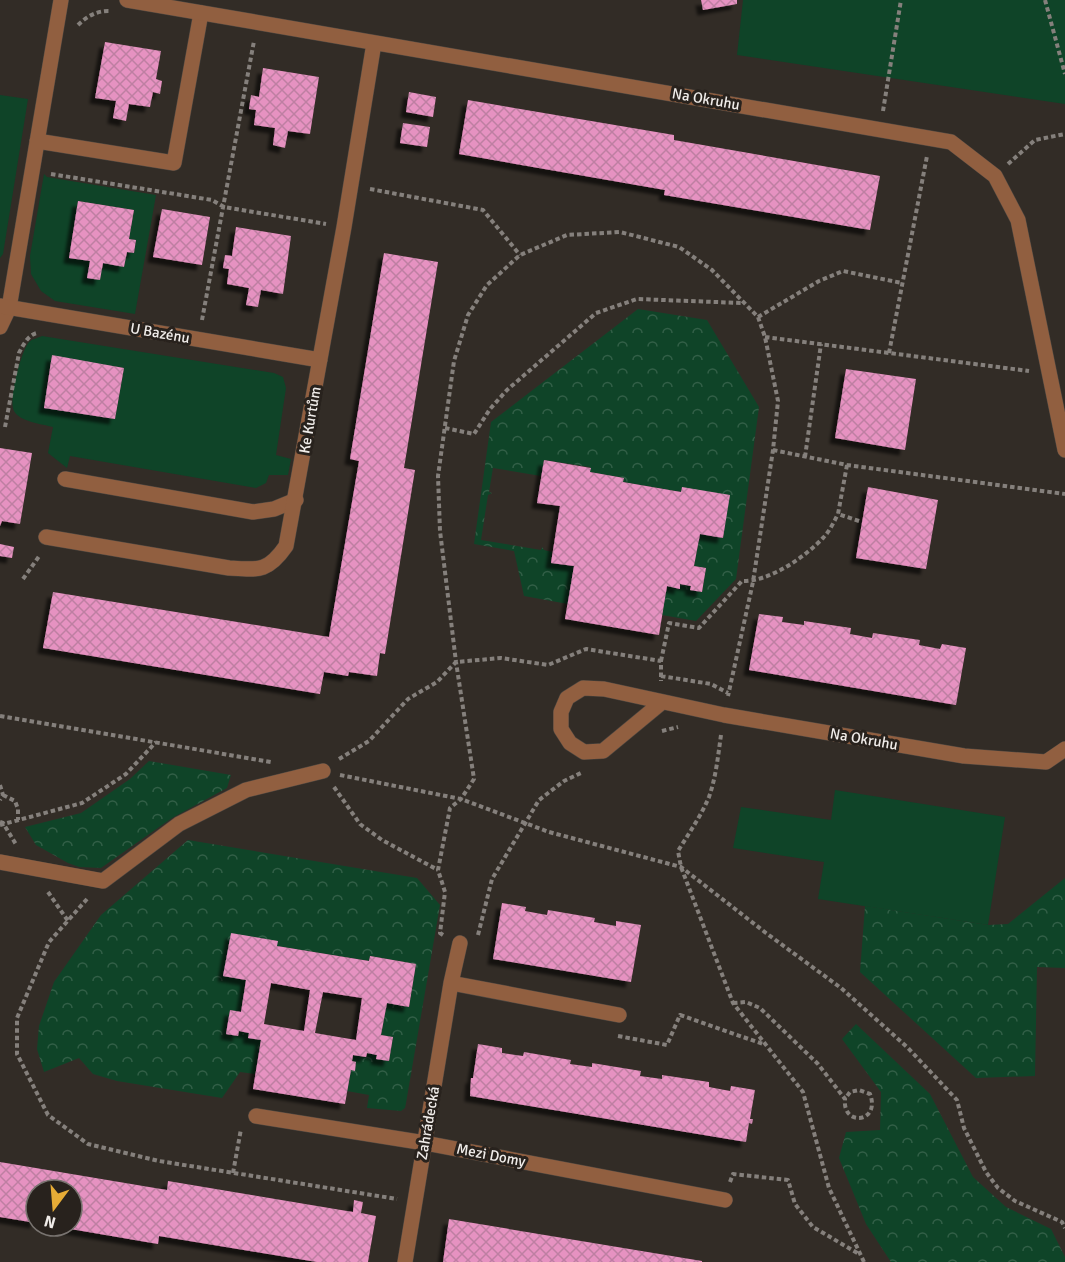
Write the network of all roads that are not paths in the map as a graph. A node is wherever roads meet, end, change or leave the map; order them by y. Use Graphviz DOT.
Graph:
graph roads {
  1 [pos="62,0"];
  2 [pos="127,0"];
  3 [pos="201,13"];
  4 [pos="374,43"];
  5 [pos="37,141"];
  6 [pos="4,307"];
  7 [pos="0,327"];
  8 [pos="321,360"];
  9 [pos="1065,450"];
  10 [pos="64,479"];
  11 [pos="296,500"];
  12 [pos="46,537"];
  13 [pos="661,703"];
  14 [pos="1065,749"];
  15 [pos="323,771"];
  16 [pos="0,862"];
  17 [pos="460,943"];
  18 [pos="451,983"];
  19 [pos="619,1015"];
  20 [pos="256,1116"];
  21 [pos="425,1143"];
  22 [pos="725,1200"];
  23 [pos="405,1262"];
  1 -- 5 [label="street"];
  2 -- 3 [label="street, Na Okruhu"];
  3 -- 4 [label="street, Na Okruhu"];
  3 -- 5 [label="street"];
  4 -- 8 [label="street, Ke Kurtům"];
  4 -- 9 [label="street, Na Okruhu"];
  5 -- 6 [label="street"];
  6 -- 7 [label="street"];
  6 -- 8 [label="street, U Bazénu"];
  8 -- 11 [label="street, Ke Kurtům"];
  10 -- 11 [label="street"];
  11 -- 12 [label="street, Ke Kurtům"];
  13 -- 13 [label="street, Na Okruhu"];
  13 -- 14 [label="street, Na Okruhu"];
  15 -- 16 [label="street"];
  17 -- 18 [label="street, Zahrádecká"];
  18 -- 19 [label="street"];
  18 -- 21 [label="street, Zahrádecká"];
  20 -- 21 [label="street, Mezi Domy"];
  21 -- 22 [label="street, Mezi Domy"];
  21 -- 23 [label="street, Zahrádecká"];
}
